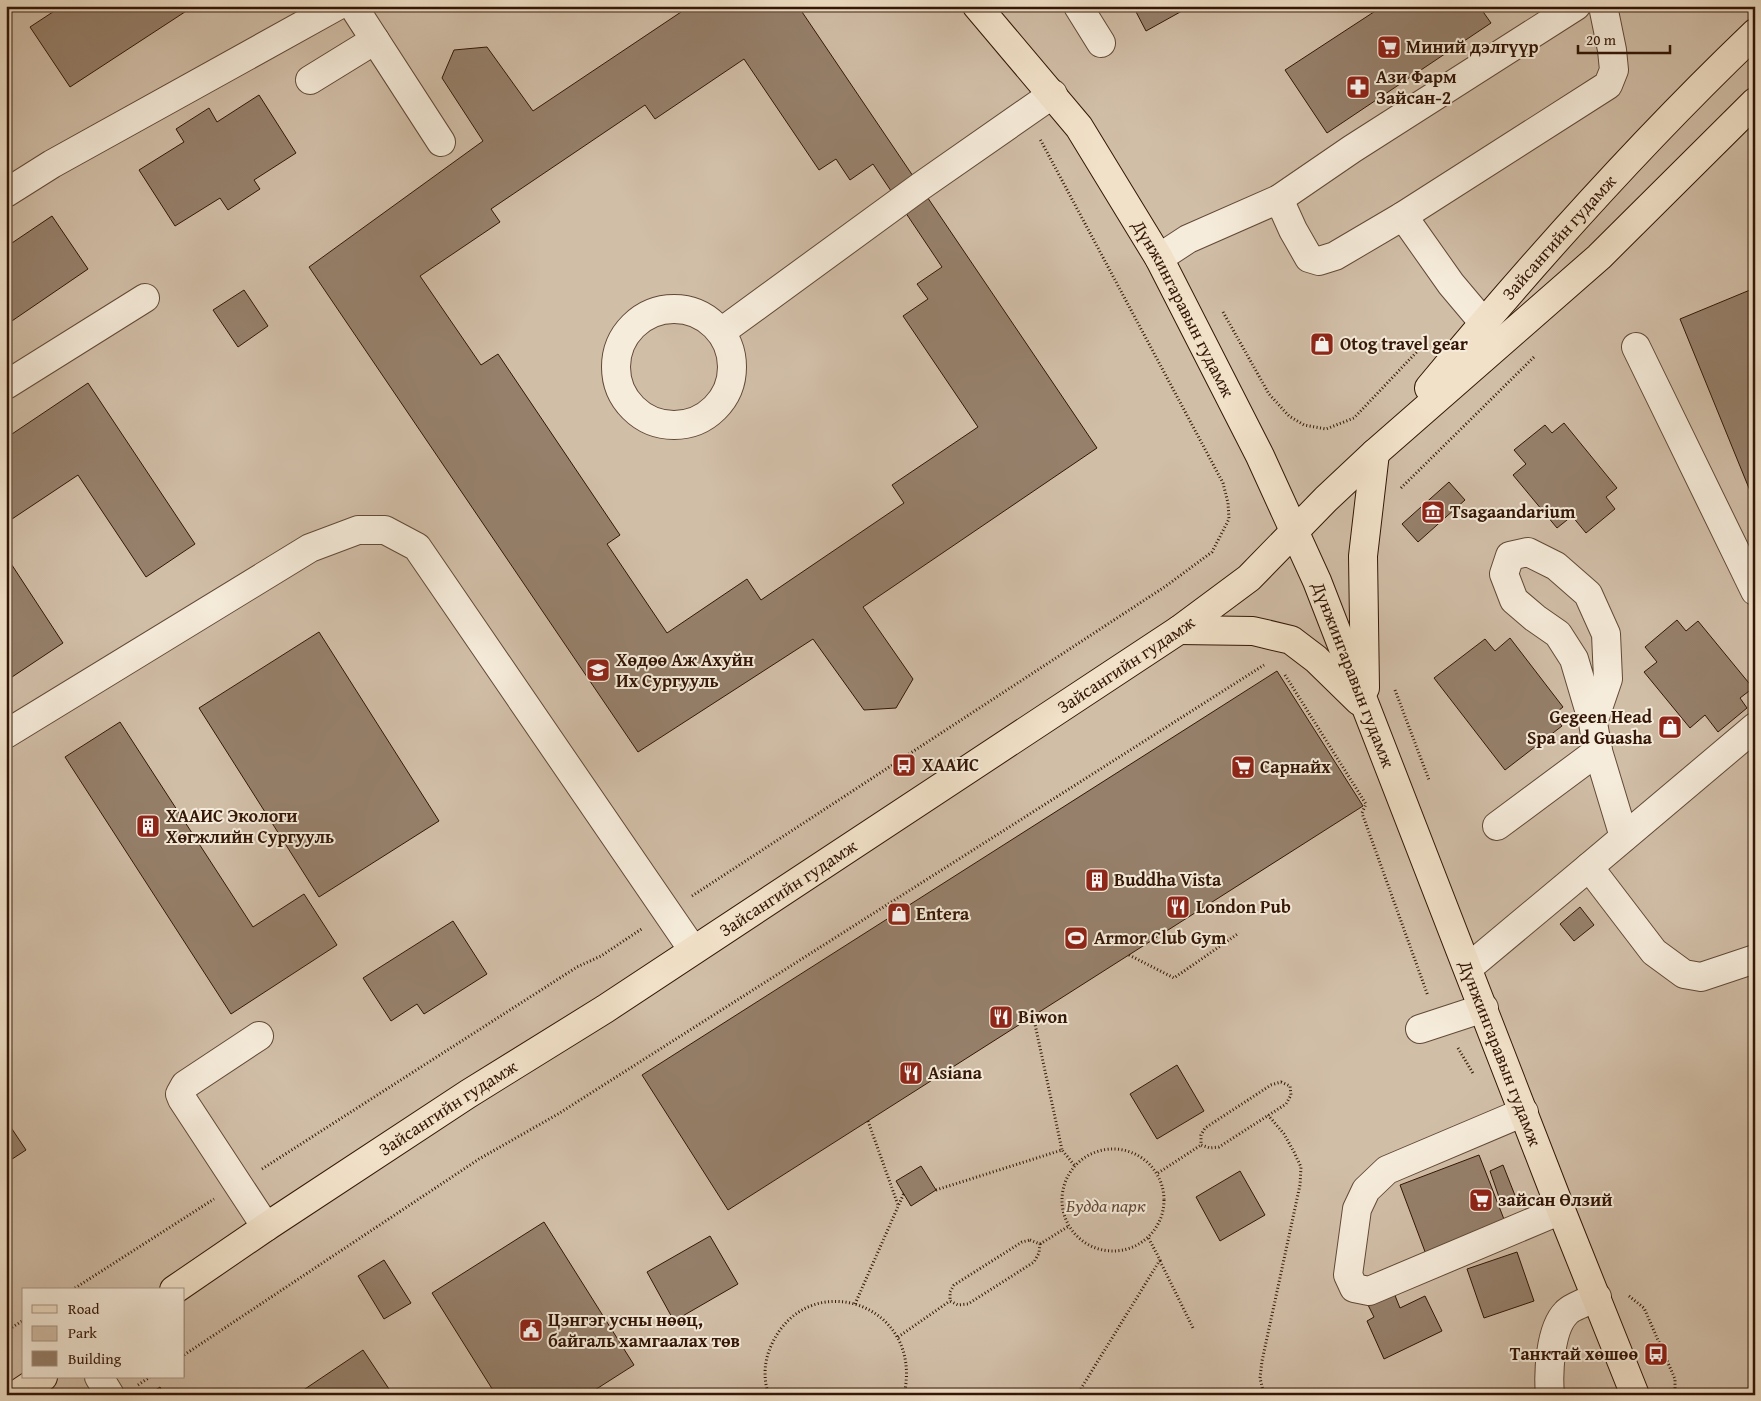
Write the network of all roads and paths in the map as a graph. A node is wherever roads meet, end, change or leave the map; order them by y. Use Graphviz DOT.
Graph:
graph roads {
  1 [pos="337,6"];
  2 [pos="353,6"];
  3 [pos="977,6"];
  4 [pos="1078,6"];
  5 [pos="1576,6"];
  6 [pos="1603,6"];
  7 [pos="375,40"];
  8 [pos="1745,42"];
  9 [pos="1101,43"];
  10 [pos="310,80"];
  11 [pos="1053,94"];
  12 [pos="1755,102"];
  13 [pos="1024,112"];
  14 [pos="441,142"];
  15 [pos="6,193"];
  16 [pos="1279,199"];
  17 [pos="1403,216"];
  18 [pos="1159,258"];
  19 [pos="145,298"];
  20 [pos="1483,322"];
  21 [pos="721,332"];
  22 [pos="1636,348"];
  23 [pos="6,385"];
  24 [pos="1375,453"];
  25 [pos="1294,531"];
  26 [pos="1221,534"];
  27 [pos="1755,591"];
  28 [pos="1179,630"];
  29 [pos="1270,662"];
  30 [pos="1284,673"];
  31 [pos="1366,708"];
  32 [pos="1593,723"];
  33 [pos="1755,727"];
  34 [pos="6,734"];
  35 [pos="1598,751"];
  36 [pos="1497,826"];
  37 [pos="1624,837"];
  38 [pos="1590,868"];
  39 [pos="1239,932"];
  40 [pos="693,950"];
  41 [pos="1128,955"];
  42 [pos="1755,960"];
  43 [pos="1468,968"];
  44 [pos="1484,1008"];
  45 [pos="1033,1015"];
  46 [pos="1429,1026"];
  47 [pos="259,1036"];
  48 [pos="1478,1080"];
  49 [pos="1524,1112"];
  50 [pos="1268,1115"];
  51 [pos="868,1121"];
  52 [pos="1201,1145"];
  53 [pos="1062,1150"];
  54 [pos="1075,1166"];
  55 [pos="1158,1173"];
  56 [pos="936,1190"];
  57 [pos="904,1193"];
  58 [pos="898,1206"];
  59 [pos="1561,1210"];
  60 [pos="1069,1226"];
  61 [pos="266,1228"];
  62 [pos="1148,1237"];
  63 [pos="1040,1244"];
  64 [pos="1160,1260"];
  65 [pos="177,1288"];
  66 [pos="1597,1298"];
  67 [pos="950,1301"];
  68 [pos="855,1304"];
  69 [pos="22,1321"];
  70 [pos="1194,1330"];
  71 [pos="6,1331"];
  72 [pos="898,1337"];
  73 [pos="185,1354"];
  74 [pos="42,1378"];
  75 [pos="100,1378"];
  76 [pos="16,1395"];
  77 [pos="110,1395"];
  78 [pos="770,1395"];
  79 [pos="904,1395"];
  80 [pos="1077,1395"];
  81 [pos="1264,1395"];
  82 [pos="1550,1395"];
  83 [pos="1635,1395"];
  1 -- 15 [label="street"];
  2 -- 7 [label="street"];
  3 -- 11 [label="main road, Дүнжингаравын гудамж"];
  4 -- 9 [label="street"];
  5 -- 16 [label="street"];
  6 -- 17 [label="street"];
  7 -- 10 [label="street"];
  7 -- 14 [label="street"];
  8 -- 20 [label="main road, Зайсангийн гудамж"];
  11 -- 13 [label="street"];
  11 -- 18 [label="main road, Дүнжингаравын гудамж"];
  12 -- 24 [label="main road, Зайсангийн гудамж"];
  13 -- 21 [label="street"];
  13 -- 26 [label="path"];
  16 -- 17 [label="street"];
  16 -- 18 [label="street"];
  17 -- 20 [label="street"];
  18 -- 25 [label="main road, Дүнжингаравын гудамж"];
  19 -- 23 [label="street"];
  20 -- 24 [label="main road, Зайсангийн гудамж"];
  21 -- 21 [label="street"];
  22 -- 27 [label="street"];
  24 -- 25 [label="main road, Зайсангийн гудамж"];
  24 -- 31 [label="main road"];
  25 -- 28 [label="main road, Зайсангийн гудамж"];
  25 -- 31 [label="main road, Дүнжингаравын гудамж"];
  28 -- 31 [label="main road"];
  28 -- 40 [label="main road, Зайсангийн гудамж"];
  29 -- 73 [label="path"];
  30 -- 46 [label="path"];
  31 -- 43 [label="main road, Дүнжингаравын гудамж"];
  32 -- 32 [label="street"];
  32 -- 35 [label="street"];
  33 -- 37 [label="street"];
  34 -- 40 [label="street"];
  35 -- 36 [label="street"];
  35 -- 37 [label="street"];
  37 -- 38 [label="street"];
  38 -- 42 [label="street"];
  38 -- 43 [label="street"];
  39 -- 41 [label="path"];
  40 -- 61 [label="main road, Зайсангийн гудамж"];
  43 -- 44 [label="main road, Дүнжингаравын гудамж"];
  44 -- 46 [label="street"];
  44 -- 49 [label="main road, Дүнжингаравын гудамж"];
  45 -- 53 [label="path"];
  46 -- 48 [label="path"];
  47 -- 61 [label="street"];
  49 -- 59 [label="main road, Дүнжингаравын гудамж"];
  49 -- 59 [label="street"];
  50 -- 52 [label="path"];
  50 -- 52 [label="path"];
  50 -- 81 [label="path"];
  51 -- 58 [label="path"];
  52 -- 55 [label="path"];
  53 -- 54 [label="path"];
  53 -- 56 [label="path"];
  54 -- 55 [label="path"];
  54 -- 60 [label="path"];
  55 -- 62 [label="path"];
  57 -- 58 [label="path"];
  58 -- 68 [label="path"];
  59 -- 66 [label="main road, Дүнжингаравын гудамж"];
  60 -- 62 [label="path"];
  60 -- 63 [label="path"];
  61 -- 65 [label="main road, Зайсангийн гудамж"];
  62 -- 64 [label="path"];
  63 -- 67 [label="path"];
  63 -- 67 [label="path"];
  64 -- 70 [label="path"];
  64 -- 80 [label="path"];
  66 -- 82 [label="street"];
  66 -- 83 [label="main road, Дүнжингаравын гудамж"];
  67 -- 72 [label="path"];
  68 -- 72 [label="path"];
  68 -- 78 [label="path"];
  69 -- 71 [label="path"];
  72 -- 79 [label="path"];
  74 -- 76 [label="main road"];
  75 -- 77 [label="street"];
}
